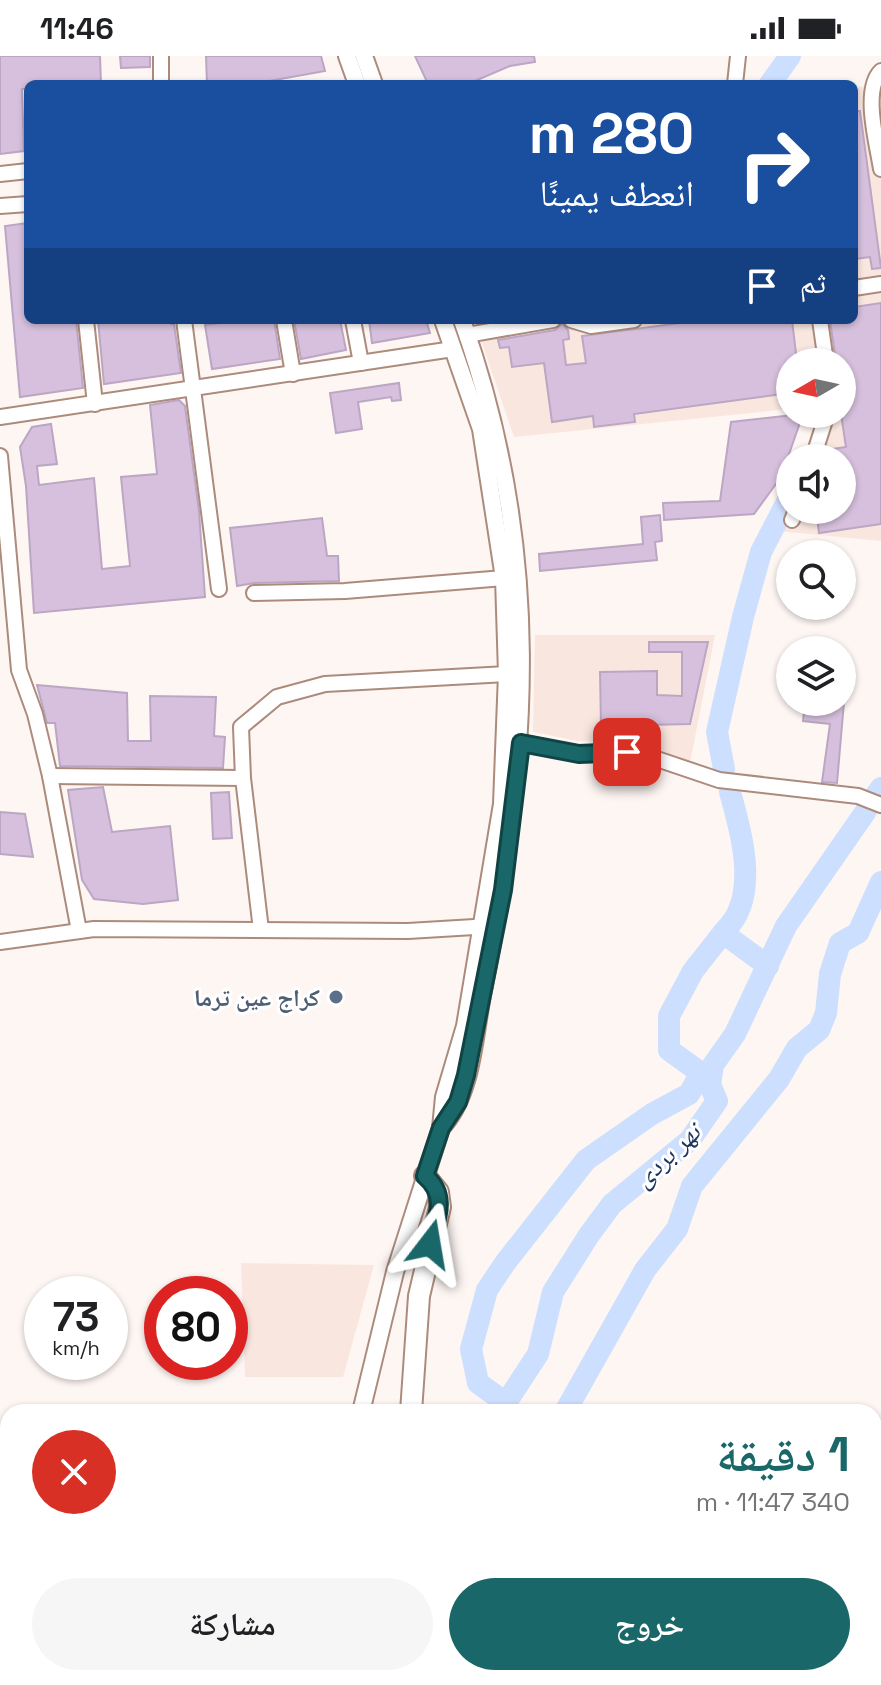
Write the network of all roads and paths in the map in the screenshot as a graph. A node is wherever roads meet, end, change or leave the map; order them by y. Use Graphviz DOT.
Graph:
graph roads {
  1 [pos="161,56"];
  2 [pos="347,56"];
  3 [pos="364,56"];
  4 [pos="738,56"];
  5 [pos="881,71"];
  6 [pos="161,80"];
  7 [pos="356,80"];
  8 [pos="371,80"];
  9 [pos="735,80"];
  10 [pos="881,169"];
  11 [pos="24,171"];
  12 [pos="0,174"];
  13 [pos="24,204"];
  14 [pos="0,206"];
  15 [pos="881,284"];
  16 [pos="858,287"];
  17 [pos="86,324"];
  18 [pos="185,324"];
  19 [pos="285,324"];
  20 [pos="354,324"];
  21 [pos="444,324"];
  22 [pos="508,324"];
  23 [pos="584,324"];
  24 [pos="605,324"];
  25 [pos="821,324"];
  26 [pos="464,328"];
  27 [pos="824,348"];
  28 [pos="453,349"];
  29 [pos="361,363"];
  30 [pos="293,374"];
  31 [pos="193,390"];
  32 [pos="95,404"];
  33 [pos="0,417"];
  34 [pos="0,456"];
  35 [pos="4,548"];
  36 [pos="504,578"];
  37 [pos="219,589"];
  38 [pos="254,593"];
  39 [pos="507,674"];
  40 [pos="513,741"];
  41 [pos="50,776"];
  42 [pos="243,778"];
  43 [pos="881,805"];
  44 [pos="488,926"];
  45 [pos="261,930"];
  46 [pos="79,931"];
  47 [pos="0,942"];
  48 [pos="425,1176"];
  49 [pos="363,1404"];
  50 [pos="412,1404"];
  1 -- 6 [label="street"];
  2 -- 7 [label="main road"];
  3 -- 8 [label="main road"];
  4 -- 9 [label="street"];
  5 -- 10 [label="street"];
  11 -- 12 [label="street"];
  13 -- 14 [label="street"];
  15 -- 16 [label="street"];
  17 -- 32 [label="street"];
  18 -- 31 [label="street"];
  19 -- 30 [label="street"];
  20 -- 29 [label="street"];
  21 -- 28 [label="main road"];
  22 -- 26 [label="street"];
  23 -- 24 [label="street"];
  25 -- 27 [label="street"];
  26 -- 40 [label="main road"];
  28 -- 29 [label="street"];
  28 -- 36 [label="main road"];
  29 -- 30 [label="street"];
  30 -- 31 [label="street"];
  31 -- 32 [label="street"];
  31 -- 37 [label="street"];
  32 -- 33 [label="street"];
  34 -- 35 [label="street"];
  35 -- 41 [label="street"];
  36 -- 38 [label="street"];
  36 -- 39 [label="main road"];
  39 -- 40 [label="main road"];
  39 -- 42 [label="street"];
  40 -- 43 [label="street"];
  40 -- 44 [label="main road"];
  41 -- 42 [label="street"];
  41 -- 46 [label="street"];
  42 -- 45 [label="street"];
  44 -- 45 [label="street"];
  44 -- 48 [label="main road"];
  45 -- 46 [label="street"];
  46 -- 47 [label="street"];
  48 -- 49 [label="main road"];
  48 -- 50 [label="highway"];
}
